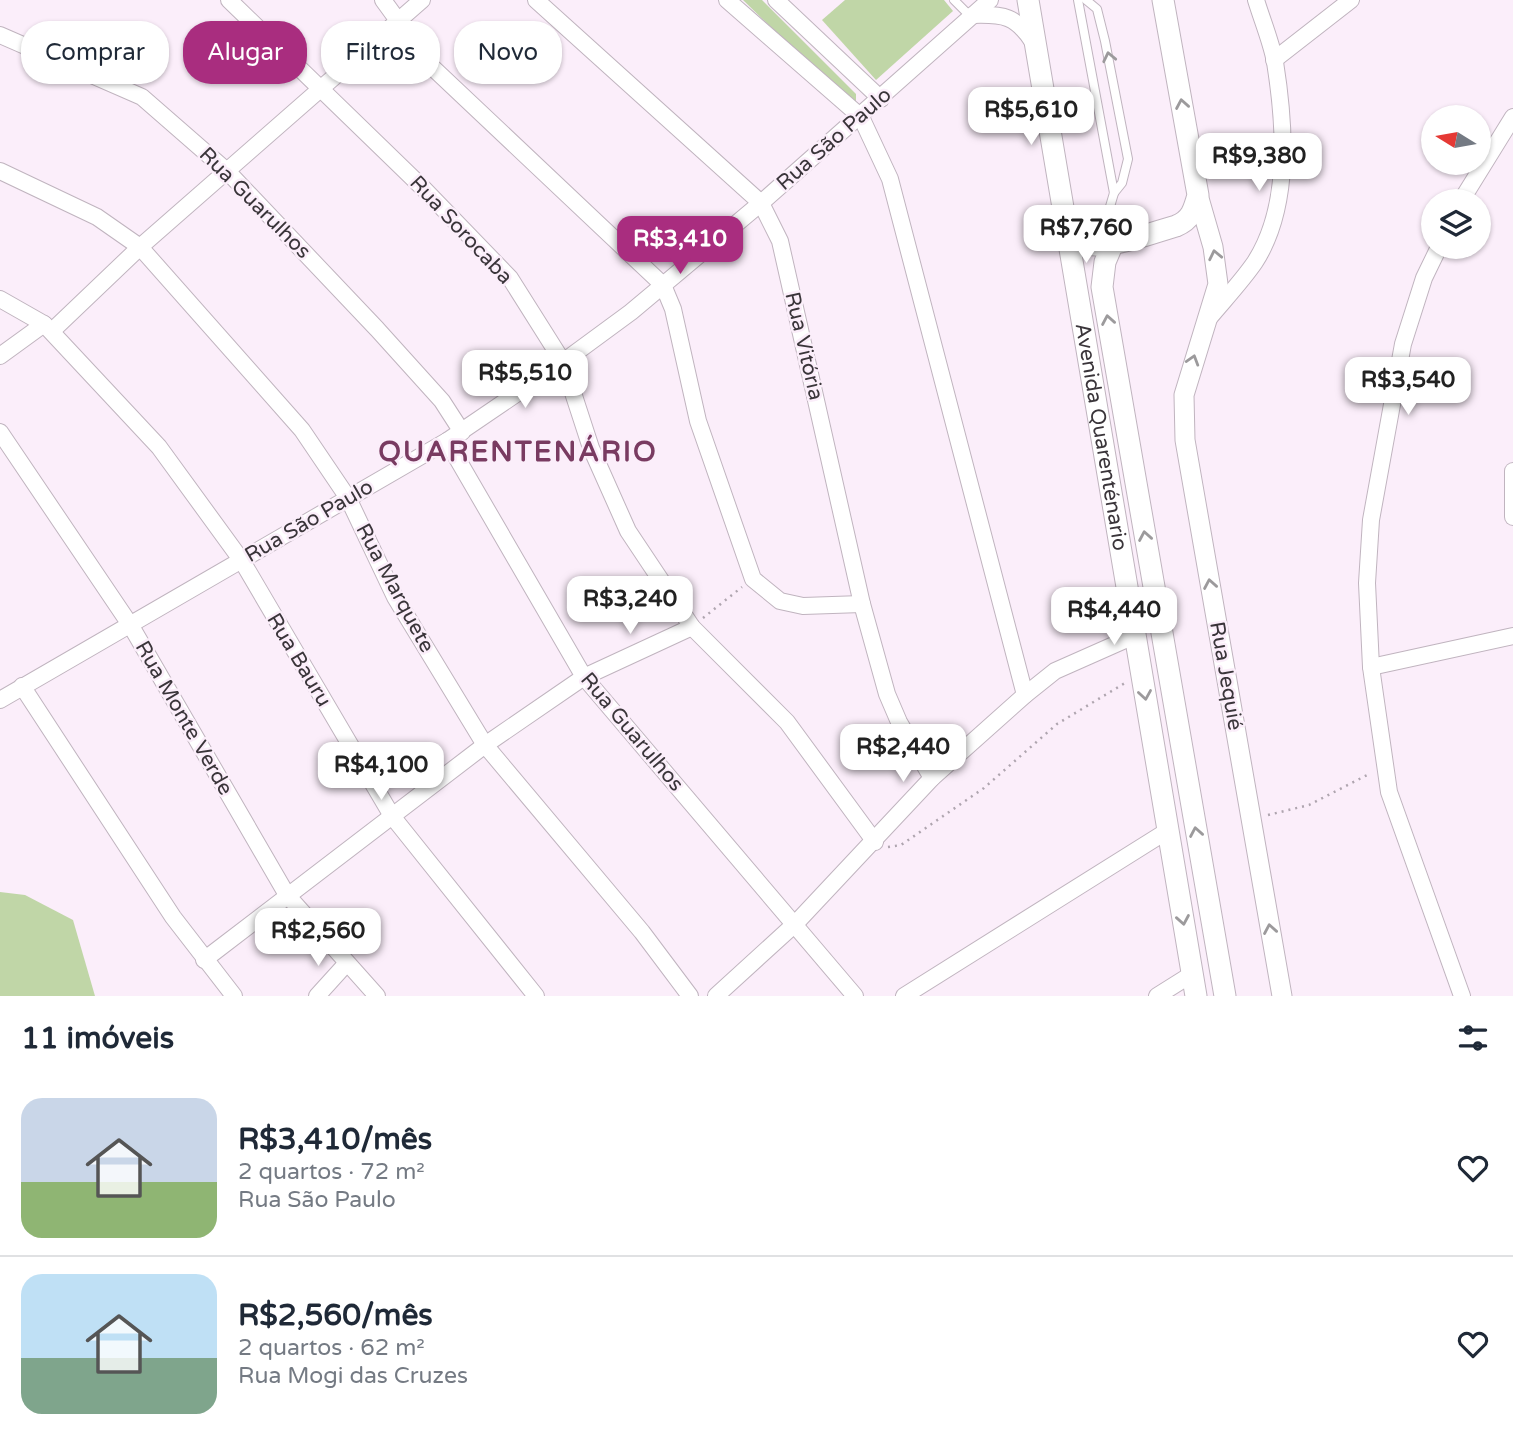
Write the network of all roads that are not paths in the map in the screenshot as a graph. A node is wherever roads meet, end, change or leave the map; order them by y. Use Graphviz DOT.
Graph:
graph roads {
  1 [pos="229,0"];
  2 [pos="383,0"];
  3 [pos="422,0"];
  4 [pos="536,0"];
  5 [pos="727,0"];
  6 [pos="776,0"];
  7 [pos="954,0"];
  8 [pos="990,0"];
  9 [pos="1028,0"];
  10 [pos="1078,0"];
  11 [pos="1086,0"];
  12 [pos="1163,0"];
  13 [pos="1256,0"];
  14 [pos="1351,0"];
  15 [pos="972,16"];
  16 [pos="400,21"];
  17 [pos="0,34"];
  18 [pos="1035,45"];
  19 [pos="1274,60"];
  20 [pos="440,74"];
  21 [pos="326,84"];
  22 [pos="321,88"];
  23 [pos="881,99"];
  24 [pos="861,117"];
  25 [pos="1513,117"];
  26 [pos="1508,136"];
  27 [pos="0,171"];
  28 [pos="228,172"];
  29 [pos="1470,189"];
  30 [pos="1114,193"];
  31 [pos="1198,195"];
  32 [pos="761,203"];
  33 [pos="1067,239"];
  34 [pos="1113,243"];
  35 [pos="141,247"];
  36 [pos="1433,259"];
  37 [pos="663,285"];
  38 [pos="0,299"];
  39 [pos="1210,317"];
  40 [pos="49,327"];
  41 [pos="0,356"];
  42 [pos="563,362"];
  43 [pos="0,432"];
  44 [pos="462,432"];
  45 [pos="447,441"];
  46 [pos="1513,471"];
  47 [pos="348,498"];
  48 [pos="1513,517"];
  49 [pos="242,561"];
  50 [pos="862,604"];
  51 [pos="131,626"];
  52 [pos="692,627"];
  53 [pos="1134,636"];
  54 [pos="1513,636"];
  55 [pos="1371,667"];
  56 [pos="584,677"];
  57 [pos="22,686"];
  58 [pos="1025,695"];
  59 [pos="0,699"];
  60 [pos="485,746"];
  61 [pos="932,778"];
  62 [pos="392,816"];
  63 [pos="1167,831"];
  64 [pos="875,842"];
  65 [pos="286,895"];
  66 [pos="796,923"];
  67 [pos="204,960"];
  68 [pos="346,964"];
  69 [pos="1192,974"];
  70 [pos="234,996"];
  71 [pos="317,996"];
  72 [pos="377,996"];
  73 [pos="536,996"];
  74 [pos="690,996"];
  75 [pos="716,996"];
  76 [pos="855,996"];
  77 [pos="904,996"];
  78 [pos="1157,996"];
  79 [pos="1196,996"];
  80 [pos="1225,996"];
  81 [pos="1282,996"];
  82 [pos="1462,996"];
  1 -- 22 [label="street, Rua Sorocaba"];
  2 -- 16 [label="street"];
  3 -- 16 [label="street"];
  4 -- 32 [label="street, Rua Vitória"];
  5 -- 24 [label="street"];
  6 -- 23 [label="street"];
  7 -- 15 [label="lane"];
  8 -- 15 [label="street, Rua São Paulo"];
  9 -- 18 [label="main road, Avenida Quarenténario"];
  10 -- 30 [label="lane"];
  30 -- 11 [label="lane, one-way"];
  31 -- 12 [label="main road, one-way"];
  13 -- 19 [label="street"];
  14 -- 19 [label="street"];
  15 -- 18 [label="street"];
  15 -- 23 [label="street, Rua São Paulo"];
  17 -- 28 [label="street, Rua Guarulhos"];
  18 -- 33 [label="main road, Avenida Quarenténario"];
  19 -- 39 [label="street"];
  20 -- 37 [label="street"];
  21 -- 22 [label="street"];
  22 -- 28 [label="street"];
  22 -- 42 [label="street, Rua Sorocaba"];
  23 -- 24 [label="street, Rua São Paulo"];
  24 -- 32 [label="street, Rua São Paulo"];
  24 -- 58 [label="street"];
  25 -- 26 [label="street"];
  26 -- 29 [label="street"];
  27 -- 35 [label="street, Rua Marquete"];
  28 -- 35 [label="street"];
  28 -- 44 [label="street, Rua Guarulhos"];
  30 -- 34 [label="lane"];
  31 -- 34 [label="main road"];
  39 -- 31 [label="street, Rua Jequié, one-way"];
  32 -- 37 [label="street, Rua São Paulo"];
  32 -- 50 [label="street, Rua Vitória"];
  33 -- 34 [label="main road"];
  33 -- 53 [label="main road, Avenida Quarenténario"];
  80 -- 34 [label="main road, one-way"];
  35 -- 40 [label="street"];
  35 -- 47 [label="street, Rua Marquete"];
  36 -- 55 [label="street"];
  37 -- 42 [label="street, Rua São Paulo"];
  37 -- 50 [label="street"];
  38 -- 40 [label="street, Rua Bauru"];
  81 -- 39 [label="street, Rua Jequié, one-way"];
  40 -- 41 [label="street"];
  40 -- 49 [label="street, Rua Bauru"];
  42 -- 44 [label="street, Rua São Paulo"];
  42 -- 52 [label="street, Rua Sorocaba"];
  43 -- 51 [label="street, Rua Monte Verde"];
  44 -- 45 [label="street, Rua São Paulo"];
  45 -- 47 [label="street, Rua São Paulo"];
  45 -- 56 [label="street, Rua Guarulhos"];
  46 -- 48 [label="street"];
  47 -- 49 [label="street, Rua São Paulo"];
  47 -- 60 [label="street, Rua Marquete"];
  49 -- 51 [label="street, Rua São Paulo"];
  49 -- 62 [label="street, Rua Bauru"];
  50 -- 61 [label="street, Rua Vitória"];
  51 -- 57 [label="street, Rua São Paulo"];
  51 -- 65 [label="street, Rua Monte Verde"];
  52 -- 56 [label="street"];
  52 -- 64 [label="street, Rua Sorocaba"];
  53 -- 58 [label="street"];
  53 -- 63 [label="main road, Avenida Quarenténario, one-way"];
  54 -- 55 [label="street"];
  55 -- 82 [label="street"];
  56 -- 60 [label="street"];
  56 -- 66 [label="street, Rua Guarulhos"];
  57 -- 59 [label="street, Rua São Paulo"];
  57 -- 67 [label="street"];
  58 -- 61 [label="street"];
  60 -- 62 [label="street"];
  60 -- 74 [label="street, Rua Marquete"];
  61 -- 64 [label="street"];
  62 -- 65 [label="street"];
  62 -- 73 [label="street, Rua Bauru"];
  63 -- 69 [label="main road, Avenida Quarenténario, one-way"];
  63 -- 77 [label="street"];
  64 -- 66 [label="street"];
  65 -- 67 [label="street"];
  65 -- 68 [label="street, Rua Monte Verde"];
  66 -- 75 [label="street"];
  66 -- 76 [label="street, Rua Guarulhos"];
  67 -- 70 [label="street"];
  68 -- 71 [label="street"];
  68 -- 72 [label="street, Rua Monte Verde"];
  69 -- 78 [label="street"];
  69 -- 79 [label="main road, Avenida Quarenténario"];
}
